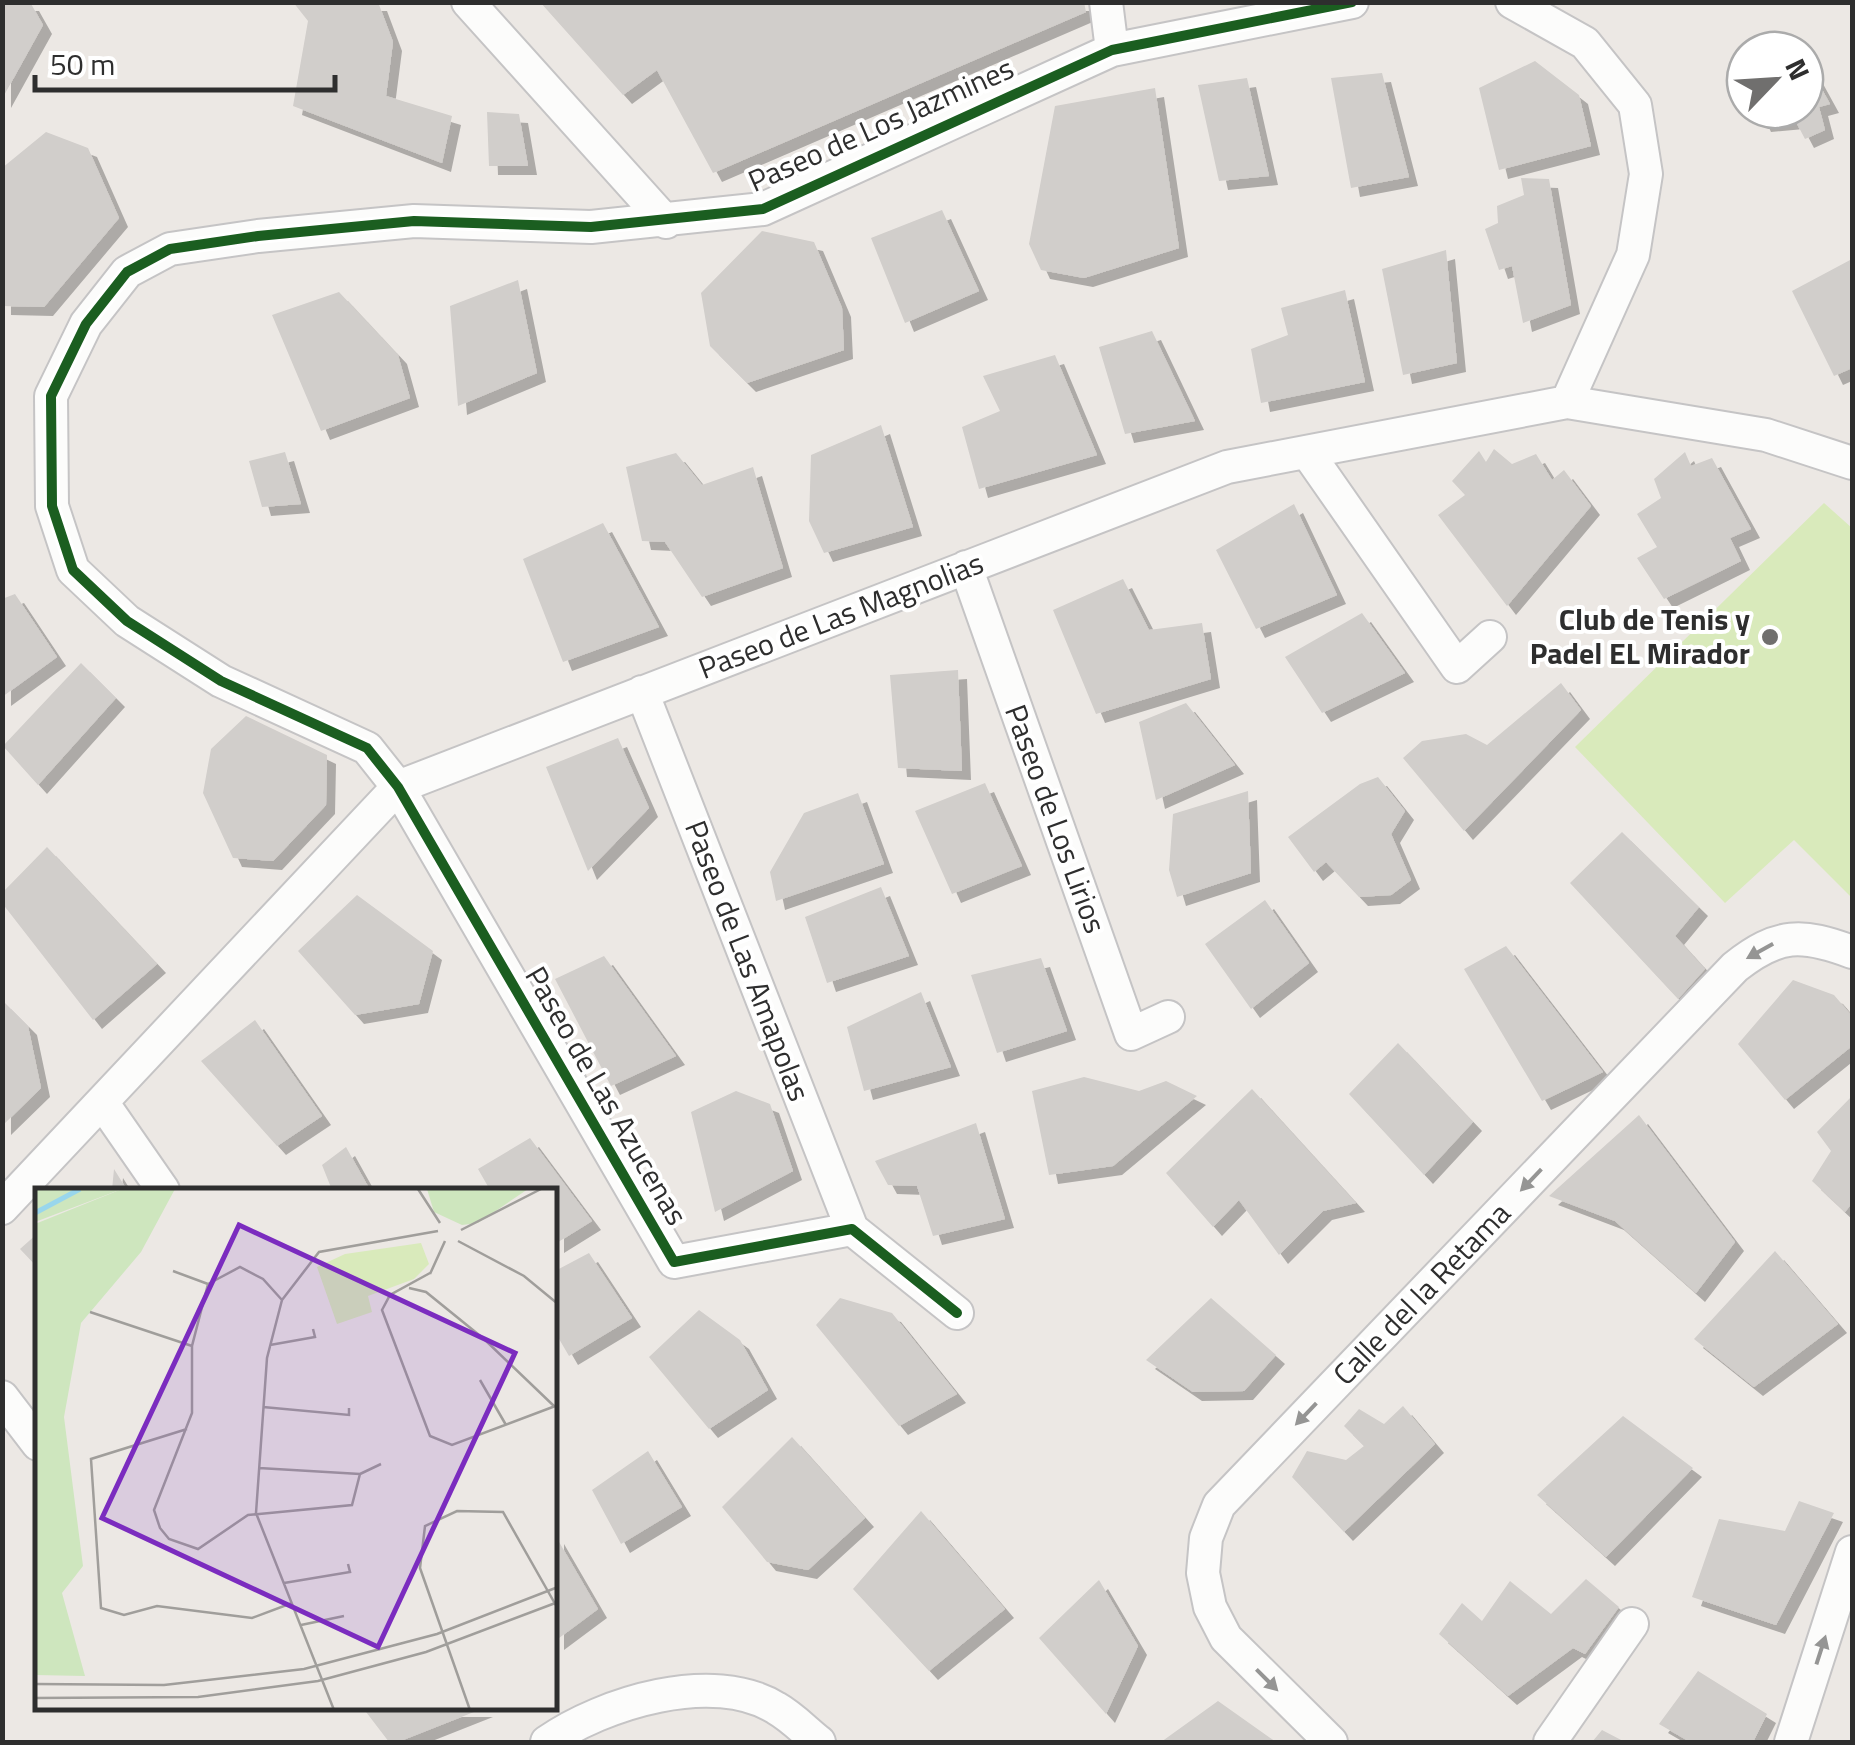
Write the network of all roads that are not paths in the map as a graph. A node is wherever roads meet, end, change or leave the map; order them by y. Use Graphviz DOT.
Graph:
graph roads {
  1 [pos="468,2"];
  2 [pos="1106,2"];
  3 [pos="1352,2"];
  4 [pos="1512,2"];
  5 [pos="1112,50"];
  6 [pos="666,222"];
  7 [pos="1566,402"];
  8 [pos="1307,452"];
  9 [pos="1852,464"];
  10 [pos="966,567"];
  11 [pos="1490,637"];
  12 [pos="642,692"];
  13 [pos="398,786"];
  14 [pos="1852,952"];
  15 [pos="1168,1017"];
  16 [pos="102,1102"];
  17 [pos="162,1188"];
  18 [pos="7,1193"];
  19 [pos="852,1229"];
  20 [pos="957,1313"];
  21 [pos="2,1397"];
  22 [pos="35,1440"];
  23 [pos="1852,1552"];
  24 [pos="1632,1624"];
  25 [pos="547,1742"];
  26 [pos="819,1742"];
  27 [pos="1331,1742"];
  28 [pos="1550,1742"];
  29 [pos="1790,1742"];
  1 -- 6 [label="street"];
  2 -- 5 [label="street"];
  3 -- 5 [label="street, Paseo de Los Jazmines"];
  4 -- 7 [label="street"];
  5 -- 6 [label="street, Paseo de Los Jazmines"];
  6 -- 13 [label="street, Paseo de Los Jazmines"];
  7 -- 8 [label="street, Paseo de Las Magnolias"];
  7 -- 9 [label="street, Paseo de Las Magnolias"];
  8 -- 10 [label="street, Paseo de Las Magnolias"];
  8 -- 11 [label="street"];
  10 -- 12 [label="street, Paseo de Las Magnolias"];
  10 -- 15 [label="street, Paseo de Los Lirios"];
  12 -- 13 [label="street, Paseo de Las Magnolias"];
  12 -- 19 [label="street, Paseo de Las Amapolas"];
  13 -- 16 [label="street, Paseo de Las Magnolias"];
  13 -- 19 [label="street, Paseo de Las Azucenas"];
  14 -- 27 [label="street, Calle del la Retama, one-way"];
  16 -- 17 [label="street"];
  16 -- 18 [label="street, Paseo de Las Magnolias"];
  19 -- 20 [label="street"];
  21 -- 22 [label="street"];
  29 -- 23 [label="street, one-way"];
  24 -- 28 [label="street"];
  25 -- 26 [label="street"];
}
